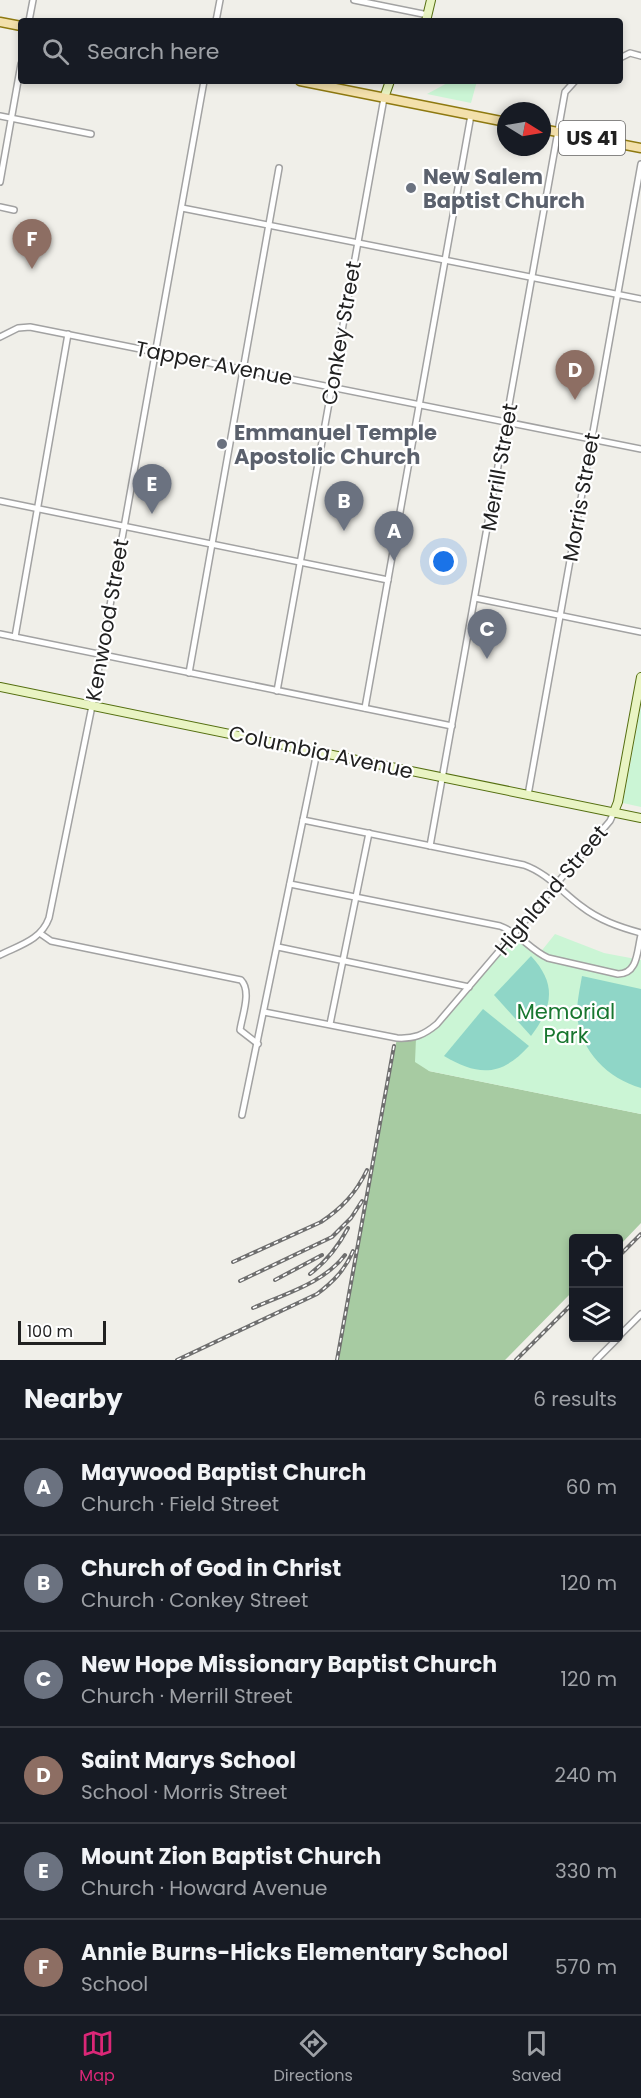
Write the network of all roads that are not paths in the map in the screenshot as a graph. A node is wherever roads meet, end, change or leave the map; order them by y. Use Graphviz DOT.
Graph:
graph roads {
  1 [pos="33,0"];
  2 [pos="220,0"];
  3 [pos="354,0"];
  4 [pos="430,0"];
  5 [pos="30,18"];
  6 [pos="217,18"];
  7 [pos="427,18"];
  8 [pos="0,22"];
  9 [pos="18,25"];
  10 [pos="623,56"];
  11 [pos="641,56"];
  12 [pos="18,80"];
  13 [pos="203,84"];
  14 [pos="315,84"];
  15 [pos="389,84"];
  16 [pos="572,84"];
  17 [pos="384,98"];
  18 [pos="471,115"];
  19 [pos="0,116"];
  20 [pos="11,118"];
  21 [pos="497,120"];
  22 [pos="551,131"];
  23 [pos="558,132"];
  24 [pos="91,134"];
  25 [pos="641,148"];
  26 [pos="641,164"];
  27 [pos="279,168"];
  28 [pos="0,182"];
  29 [pos="0,207"];
  30 [pos="182,208"];
  31 [pos="14,210"];
  32 [pos="270,225"];
  33 [pos="357,242"];
  34 [pos="445,260"];
  35 [pos="532,277"];
  36 [pos="618,294"];
  37 [pos="641,299"];
  38 [pos="68,334"];
  39 [pos="0,337"];
  40 [pos="156,351"];
  41 [pos="244,369"];
  42 [pos="332,387"];
  43 [pos="418,405"];
  44 [pos="507,422"];
  45 [pos="591,439"];
  46 [pos="641,449"];
  47 [pos="0,501"];
  48 [pos="37,509"];
  49 [pos="124,526"];
  50 [pos="212,544"];
  51 [pos="300,562"];
  52 [pos="388,580"];
  53 [pos="475,598"];
  54 [pos="560,615"];
  55 [pos="641,632"];
  56 [pos="0,634"];
  57 [pos="15,637"];
  58 [pos="101,655"];
  59 [pos="189,674"];
  60 [pos="641,677"];
  61 [pos="0,687"];
  62 [pos="277,691"];
  63 [pos="92,706"];
  64 [pos="365,708"];
  65 [pos="452,726"];
  66 [pos="317,752"];
  67 [pos="443,777"];
  68 [pos="528,795"];
  69 [pos="614,812"];
  70 [pos="641,818"];
  71 [pos="303,820"];
  72 [pos="369,833"];
  73 [pos="430,846"];
  74 [pos="291,884"];
  75 [pos="556,885"];
  76 [pos="356,897"];
  77 [pos="41,934"];
  78 [pos="513,934"];
  79 [pos="641,934"];
  80 [pos="278,947"];
  81 [pos="0,955"];
  82 [pos="343,961"];
  83 [pos="469,987"];
  84 [pos="264,1012"];
  85 [pos="330,1024"];
  86 [pos="258,1044"];
  87 [pos="242,1115"];
  88 [pos="641,1314"];
  89 [pos="623,1332"];
  90 [pos="613,1342"];
  91 [pos="596,1360"];
  1 -- 5 [label="street"];
  2 -- 6 [label="street"];
  3 -- 7 [label="street"];
  4 -- 7 [label="street"];
  8 -- 9 [label="main road"];
  10 -- 11 [label="street"];
  12 -- 20 [label="street"];
  13 -- 30 [label="street, Kenwood Street"];
  14 -- 17 [label="main road"];
  15 -- 17 [label="street, Conkey Street"];
  16 -- 23 [label="street, Merrill Street"];
  17 -- 18 [label="main road"];
  17 -- 33 [label="street, Conkey Street"];
  18 -- 21 [label="main road"];
  18 -- 34 [label="street"];
  19 -- 20 [label="street"];
  20 -- 24 [label="street"];
  20 -- 28 [label="street"];
  22 -- 23 [label="main road, US 41"];
  23 -- 25 [label="main road, US 41"];
  23 -- 35 [label="street, Merrill Street"];
  26 -- 36 [label="street, Morris Street"];
  27 -- 32 [label="street"];
  29 -- 31 [label="street"];
  30 -- 32 [label="street"];
  30 -- 40 [label="street, Kenwood Street"];
  32 -- 33 [label="street"];
  32 -- 41 [label="street"];
  33 -- 34 [label="street"];
  33 -- 42 [label="street, Conkey Street"];
  34 -- 35 [label="street"];
  34 -- 43 [label="street"];
  35 -- 36 [label="street"];
  35 -- 44 [label="street, Merrill Street"];
  36 -- 37 [label="street"];
  36 -- 45 [label="street, Morris Street"];
  38 -- 39 [label="street, Tapper Avenue"];
  38 -- 40 [label="street, Tapper Avenue"];
  38 -- 48 [label="street"];
  40 -- 41 [label="street, Tapper Avenue"];
  40 -- 49 [label="street, Kenwood Street"];
  41 -- 42 [label="street, Tapper Avenue"];
  41 -- 50 [label="street"];
  42 -- 43 [label="street, Tapper Avenue"];
  42 -- 51 [label="street, Conkey Street"];
  43 -- 44 [label="street, Tapper Avenue"];
  43 -- 52 [label="street"];
  44 -- 45 [label="street, Tapper Avenue"];
  44 -- 53 [label="street, Merrill Street"];
  45 -- 46 [label="street, Tapper Avenue"];
  45 -- 54 [label="street, Morris Street"];
  47 -- 48 [label="street"];
  48 -- 49 [label="street"];
  48 -- 57 [label="street"];
  49 -- 50 [label="street"];
  49 -- 58 [label="street, Kenwood Street"];
  50 -- 51 [label="street"];
  50 -- 59 [label="street"];
  51 -- 52 [label="street"];
  51 -- 62 [label="street, Conkey Street"];
  52 -- 64 [label="street"];
  53 -- 54 [label="street"];
  53 -- 65 [label="street, Merrill Street"];
  54 -- 55 [label="street"];
  54 -- 68 [label="street, Morris Street"];
  56 -- 57 [label="street"];
  57 -- 58 [label="street"];
  58 -- 59 [label="street"];
  58 -- 63 [label="street, Kenwood Street"];
  59 -- 62 [label="street"];
  60 -- 69 [label="street, Highland Street"];
  61 -- 63 [label="street, Columbia Avenue"];
  62 -- 64 [label="street"];
  63 -- 66 [label="street, Columbia Avenue"];
  63 -- 77 [label="street, Kenwood Street"];
  64 -- 65 [label="street"];
  65 -- 67 [label="street, Merrill Street"];
  66 -- 67 [label="street, Columbia Avenue"];
  66 -- 71 [label="street"];
  67 -- 68 [label="street, Columbia Avenue"];
  67 -- 73 [label="street, Merrill Street"];
  68 -- 69 [label="street, Columbia Avenue"];
  69 -- 70 [label="street, Columbia Avenue"];
  69 -- 75 [label="street, Highland Street"];
  71 -- 72 [label="street"];
  71 -- 74 [label="street"];
  72 -- 73 [label="street"];
  72 -- 76 [label="street"];
  73 -- 75 [label="street"];
  74 -- 76 [label="street"];
  74 -- 80 [label="street"];
  75 -- 78 [label="street, Highland Street"];
  75 -- 79 [label="street"];
  76 -- 78 [label="street"];
  76 -- 82 [label="street"];
  77 -- 81 [label="street"];
  77 -- 86 [label="street"];
  78 -- 79 [label="street"];
  78 -- 83 [label="street, Highland Street"];
  80 -- 82 [label="street"];
  80 -- 84 [label="street"];
  82 -- 83 [label="street"];
  82 -- 85 [label="street"];
  83 -- 85 [label="street, Highland Street"];
  84 -- 85 [label="street"];
  84 -- 86 [label="street"];
  86 -- 87 [label="street"];
  88 -- 89 [label="street"];
  90 -- 91 [label="street"];
}
